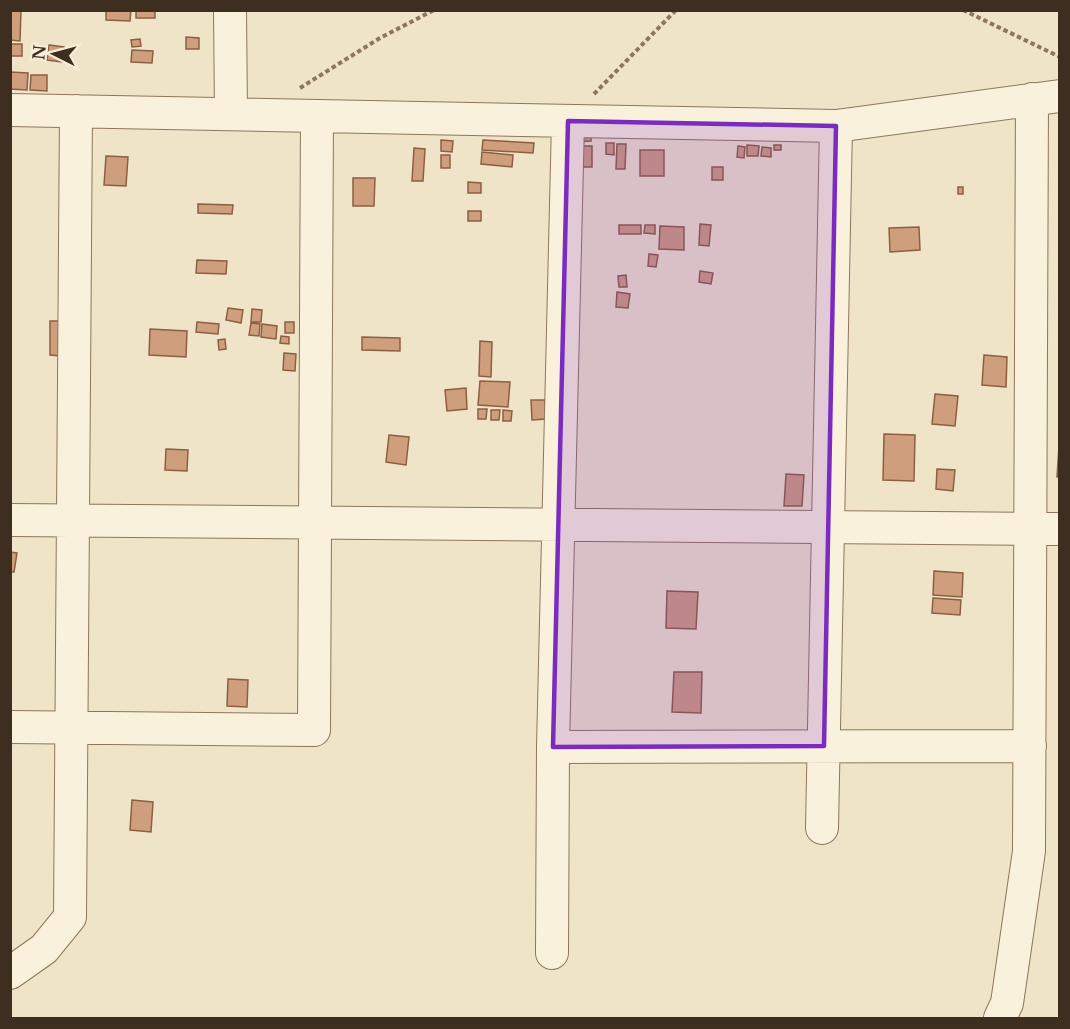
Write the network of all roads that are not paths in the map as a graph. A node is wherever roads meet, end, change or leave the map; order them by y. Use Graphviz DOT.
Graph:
graph roads {
  1 [pos="230,10"];
  2 [pos="1046,98"];
  3 [pos="10,110"];
  4 [pos="75,111"];
  5 [pos="231,114"];
  6 [pos="318,116"];
  7 [pos="568,121"];
  8 [pos="836,126"];
  9 [pos="10,520"];
  10 [pos="73,521"];
  11 [pos="316,523"];
  12 [pos="558,525"];
  13 [pos="828,527"];
  14 [pos="1045,529"];
  15 [pos="10,727"];
  16 [pos="72,728"];
  17 [pos="824,746"];
  18 [pos="1030,746"];
  19 [pos="553,747"];
  20 [pos="822,828"];
  21 [pos="552,952"];
  22 [pos="10,972"];
  23 [pos="1000,1018"];
  1 -- 5 [label="street"];
  2 -- 8 [label="street"];
  2 -- 14 [label="street"];
  3 -- 4 [label="street"];
  4 -- 5 [label="street"];
  4 -- 10 [label="street"];
  5 -- 6 [label="street"];
  6 -- 7 [label="street"];
  6 -- 11 [label="street"];
  7 -- 8 [label="street"];
  7 -- 12 [label="street"];
  8 -- 13 [label="street"];
  9 -- 10 [label="street"];
  10 -- 11 [label="street"];
  10 -- 16 [label="street"];
  11 -- 12 [label="street"];
  11 -- 16 [label="street"];
  12 -- 13 [label="street"];
  12 -- 19 [label="street"];
  13 -- 14 [label="street"];
  13 -- 17 [label="street"];
  14 -- 18 [label="street"];
  15 -- 16 [label="street"];
  16 -- 22 [label="street"];
  17 -- 18 [label="street"];
  17 -- 19 [label="street"];
  17 -- 20 [label="street"];
  18 -- 23 [label="street"];
  19 -- 21 [label="street"];
}
